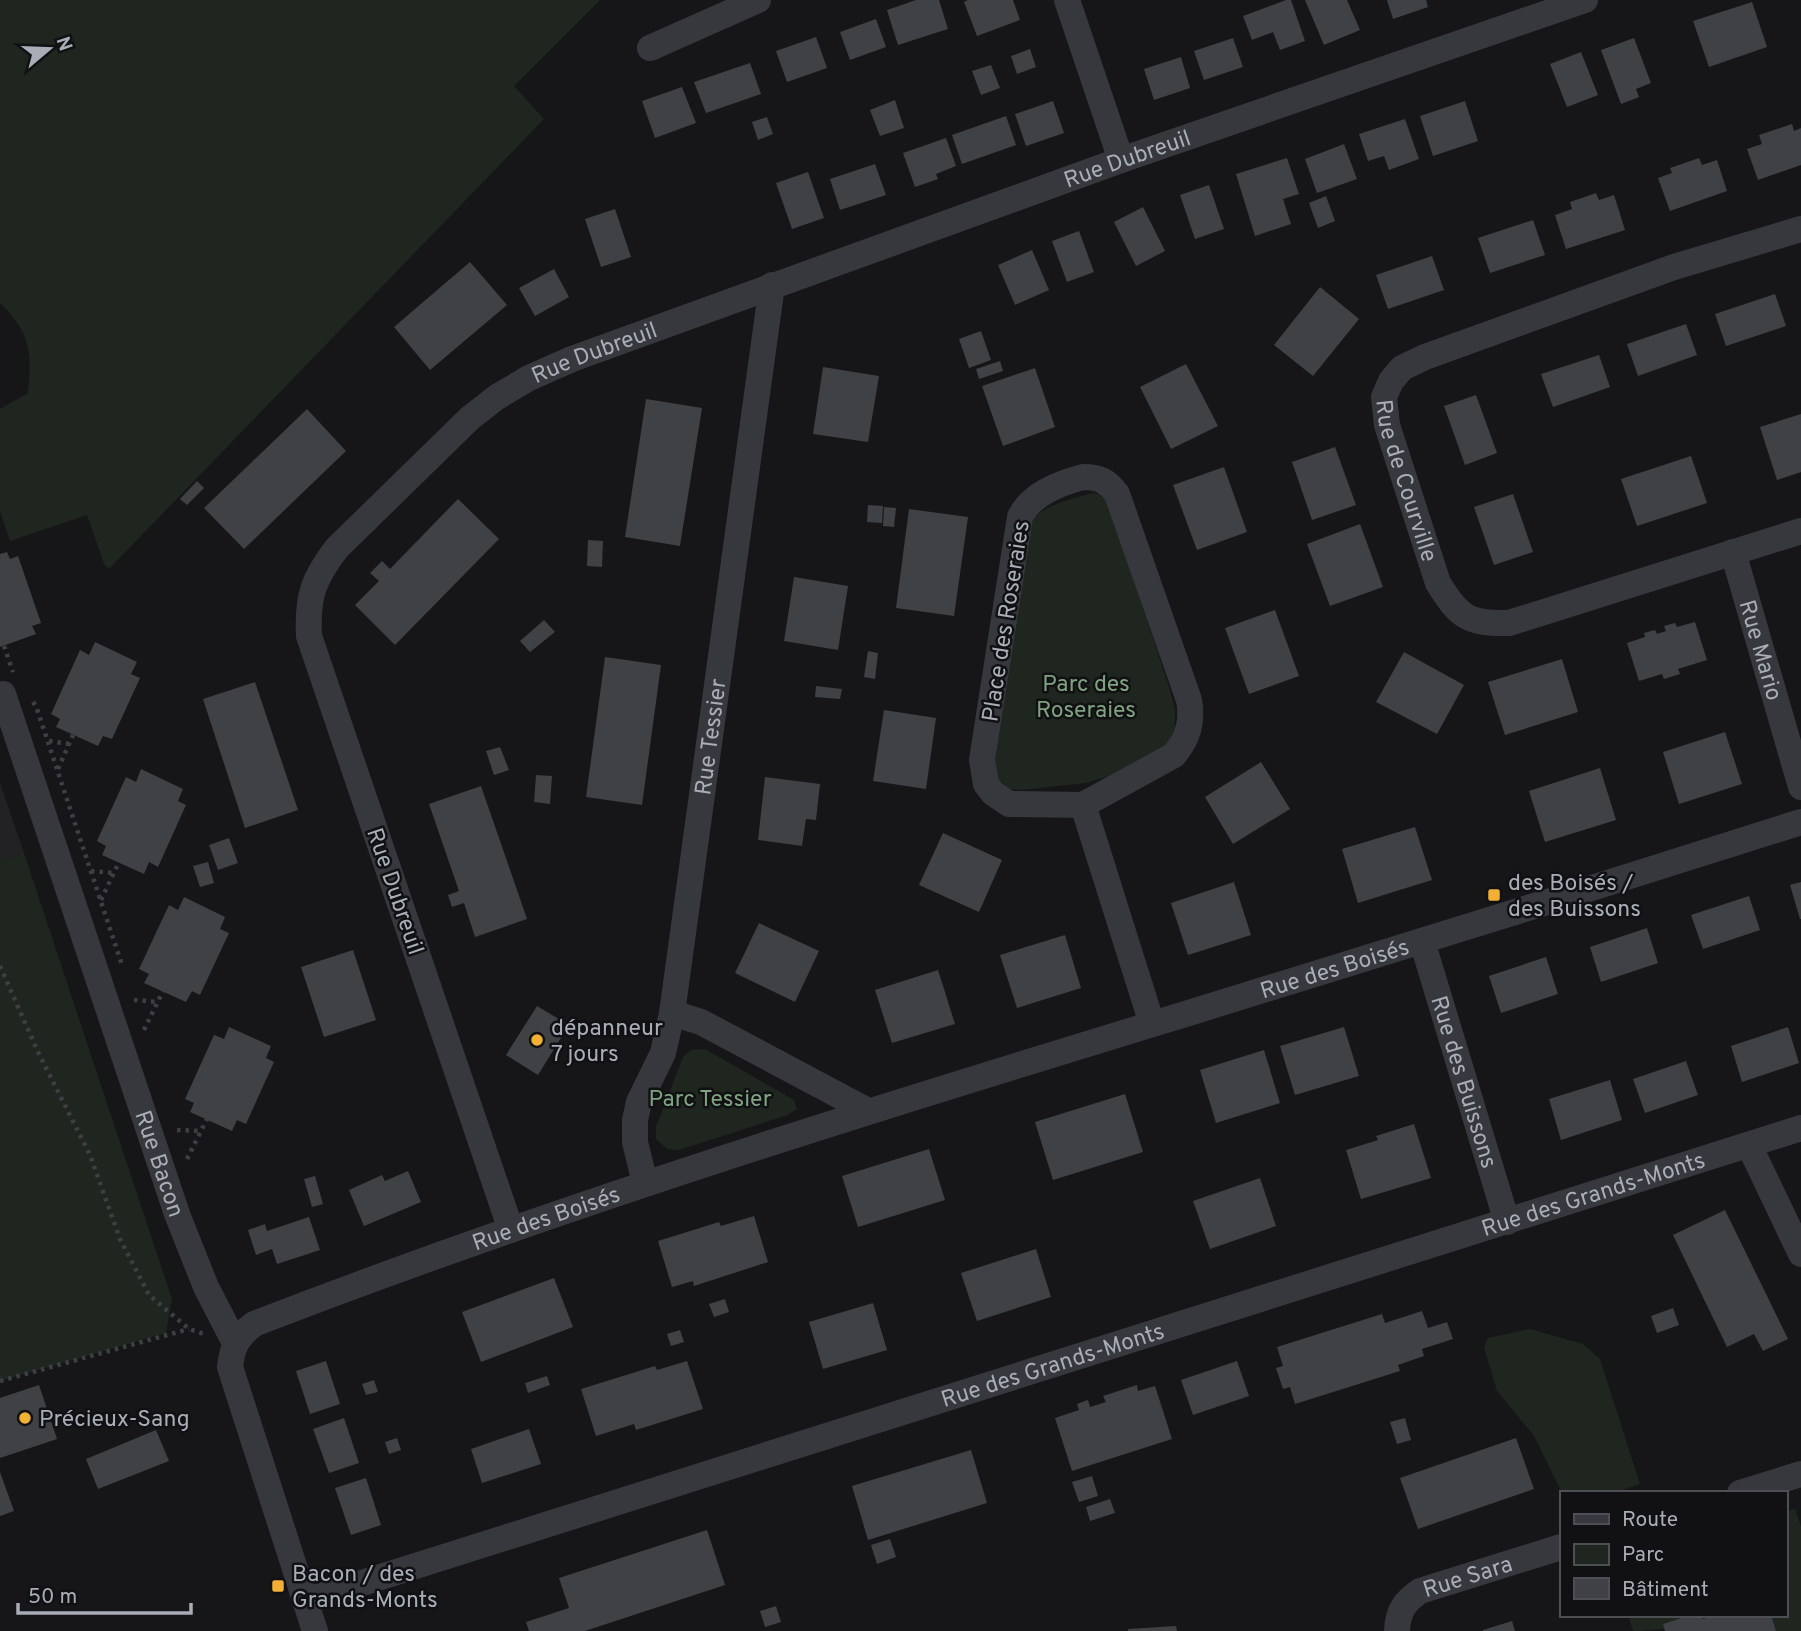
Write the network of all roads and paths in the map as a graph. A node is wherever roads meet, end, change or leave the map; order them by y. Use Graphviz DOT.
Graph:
graph roads {
  1 [pos="758,0"];
  2 [pos="1067,0"];
  3 [pos="1585,0"];
  4 [pos="650,48"];
  5 [pos="1121,160"];
  6 [pos="1801,229"];
  7 [pos="772,285"];
  8 [pos="1801,531"];
  9 [pos="1733,552"];
  10 [pos="3,694"];
  11 [pos="36,706"];
  12 [pos="73,735"];
  13 [pos="48,741"];
  14 [pos="69,744"];
  15 [pos="58,771"];
  16 [pos="1801,787"];
  17 [pos="1083,805"];
  18 [pos="1801,822"];
  19 [pos="119,862"];
  20 [pos="91,871"];
  21 [pos="114,873"];
  22 [pos="101,901"];
  23 [pos="1422,941"];
  24 [pos="0,966"];
  25 [pos="126,977"];
  26 [pos="130,989"];
  27 [pos="163,991"];
  28 [pos="134,1000"];
  29 [pos="158,1002"];
  30 [pos="137,1010"];
  31 [pos="672,1013"];
  32 [pos="141,1020"];
  33 [pos="1152,1024"];
  34 [pos="144,1030"];
  35 [pos="148,1042"];
  36 [pos="868,1111"];
  37 [pos="207,1119"];
  38 [pos="1801,1128"];
  39 [pos="202,1131"];
  40 [pos="180,1139"];
  41 [pos="1749,1145"];
  42 [pos="184,1149"];
  43 [pos="187,1159"];
  44 [pos="191,1171"];
  45 [pos="645,1183"];
  46 [pos="1507,1222"];
  47 [pos="511,1230"];
  48 [pos="1801,1254"];
  49 [pos="190,1329"];
  50 [pos="235,1343"];
  51 [pos="0,1381"];
  52 [pos="1801,1474"];
  53 [pos="1746,1491"];
  54 [pos="1560,1546"];
  55 [pos="305,1601"];
  56 [pos="315,1631"];
  57 [pos="1397,1631"];
  1 -- 4 [label="street"];
  2 -- 5 [label="street"];
  3 -- 5 [label="street, Rue Dubreuil"];
  5 -- 7 [label="street, Rue Dubreuil"];
  6 -- 9 [label="street, Rue de Courville"];
  7 -- 31 [label="street, Rue Tessier"];
  7 -- 47 [label="street, Rue Dubreuil"];
  8 -- 9 [label="street, Rue de Courville"];
  9 -- 16 [label="street, Rue Mario"];
  10 -- 50 [label="street, Rue Bacon"];
  11 -- 13 [label="path"];
  12 -- 14 [label="path"];
  13 -- 14 [label="path"];
  13 -- 15 [label="path"];
  14 -- 15 [label="path"];
  15 -- 20 [label="path"];
  17 -- 17 [label="street, Place des Roseraies"];
  17 -- 33 [label="street"];
  18 -- 23 [label="street, Rue des Boisés"];
  19 -- 21 [label="path"];
  20 -- 21 [label="path"];
  20 -- 22 [label="path"];
  21 -- 22 [label="path"];
  22 -- 25 [label="path"];
  23 -- 33 [label="street, Rue des Boisés"];
  23 -- 46 [label="street, Rue des Buissons"];
  24 -- 49 [label="path"];
  26 -- 28 [label="path"];
  27 -- 29 [label="path"];
  28 -- 29 [label="path"];
  28 -- 30 [label="path"];
  29 -- 34 [label="path"];
  31 -- 36 [label="street"];
  31 -- 45 [label="street, Rue Tessier"];
  32 -- 34 [label="path"];
  33 -- 36 [label="street, Rue des Boisés"];
  34 -- 35 [label="path"];
  36 -- 45 [label="street, Rue des Boisés"];
  37 -- 39 [label="path"];
  38 -- 41 [label="street, Rue des Grands-Monts"];
  39 -- 40 [label="path"];
  39 -- 43 [label="path"];
  41 -- 46 [label="street, Rue des Grands-Monts"];
  41 -- 48 [label="street"];
  42 -- 43 [label="path"];
  43 -- 44 [label="path"];
  45 -- 47 [label="street, Rue des Boisés"];
  46 -- 55 [label="street, Rue des Grands-Monts"];
  47 -- 50 [label="street, Rue des Boisés"];
  49 -- 50 [label="path"];
  49 -- 51 [label="path"];
  50 -- 55 [label="street"];
  52 -- 53 [label="street"];
  54 -- 57 [label="street, Rue Sara"];
  55 -- 56 [label="street"];
}
